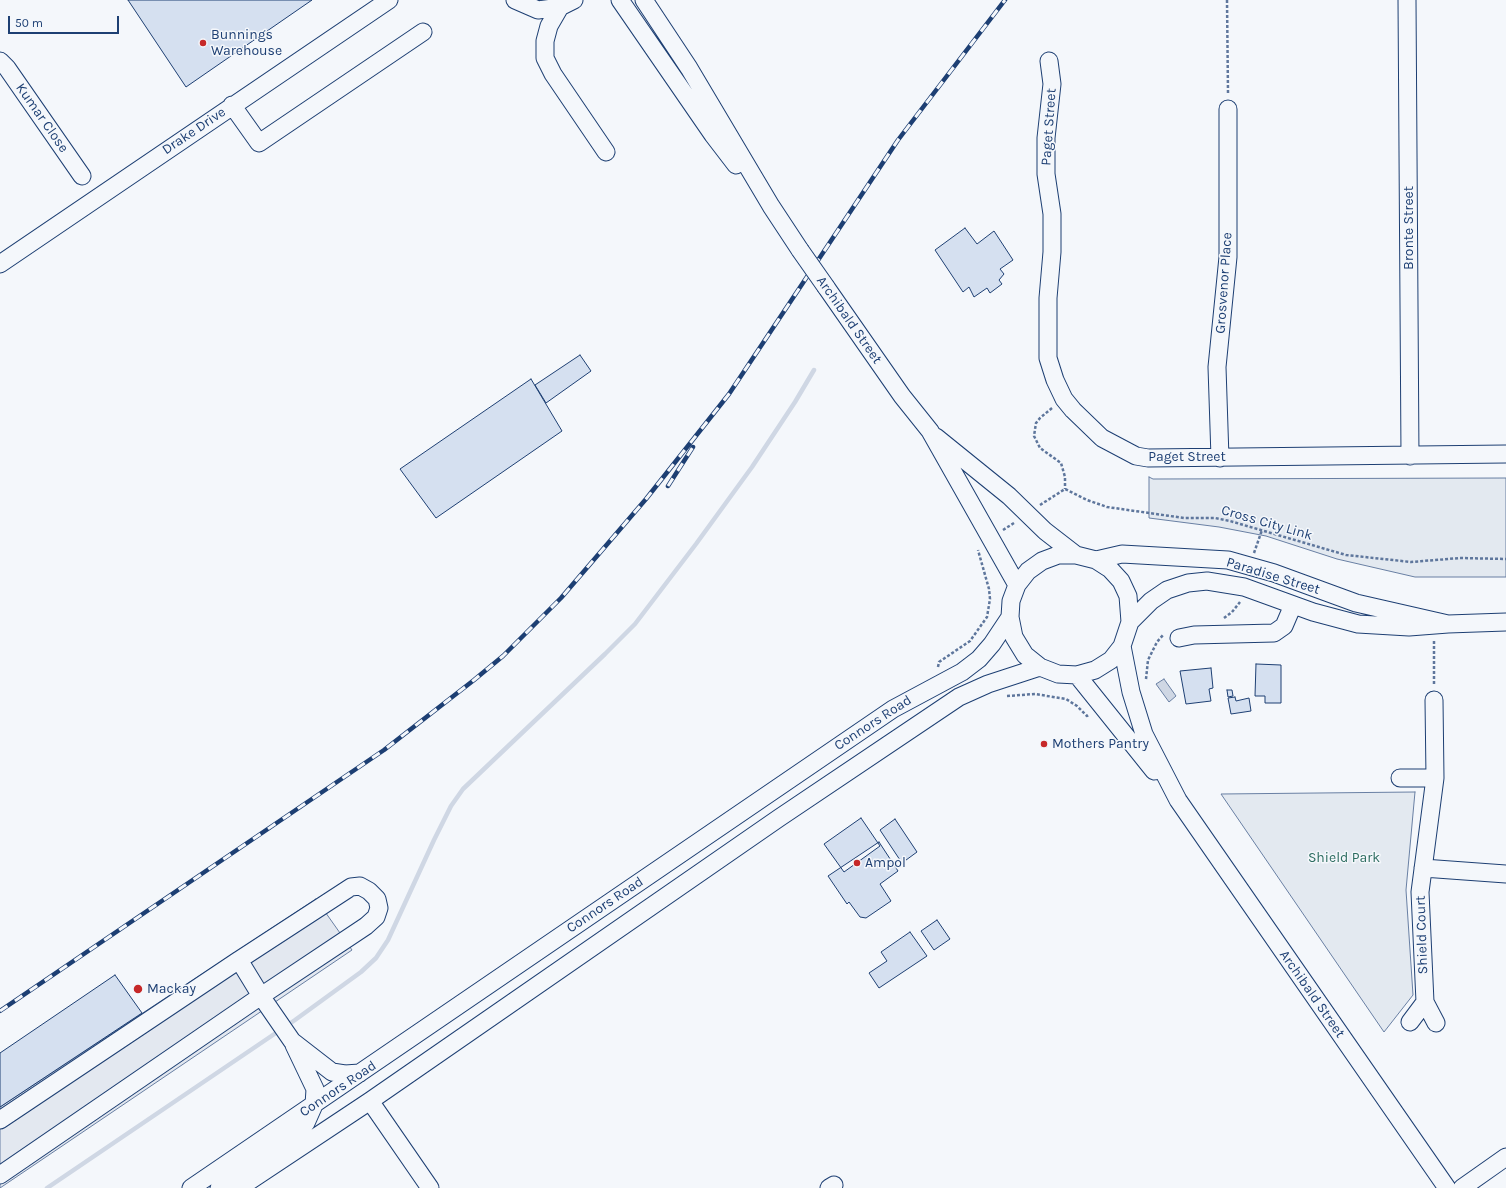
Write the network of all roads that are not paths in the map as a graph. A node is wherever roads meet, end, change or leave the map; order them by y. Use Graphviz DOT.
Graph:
graph roads {
  1 [pos="389,0"];
  2 [pos="515,0"];
  3 [pos="620,0"];
  4 [pos="644,0"];
  5 [pos="1407,0"];
  6 [pos="567,3"];
  7 [pos="423,32"];
  8 [pos="0,61"];
  9 [pos="1048,61"];
  10 [pos="232,105"];
  11 [pos="1228,109"];
  12 [pos="606,152"];
  13 [pos="82,176"];
  14 [pos="771,206"];
  15 [pos="0,264"];
  16 [pos="930,431"];
  17 [pos="1506,454"];
  18 [pos="1410,456"];
  19 [pos="1220,458"];
  20 [pos="1076,555"];
  21 [pos="1096,560"];
  22 [pos="1017,585"];
  23 [pos="1293,605"];
  24 [pos="1010,617"];
  25 [pos="1130,622"];
  26 [pos="1506,622"];
  27 [pos="1448,624"];
  28 [pos="1179,638"];
  29 [pos="1122,646"];
  30 [pos="1040,668"];
  31 [pos="1077,675"];
  32 [pos="1434,700"];
  33 [pos="1400,778"];
  34 [pos="1435,778"];
  35 [pos="1178,800"];
  36 [pos="1423,868"];
  37 [pos="1506,874"];
  38 [pos="239,960"];
  39 [pos="261,996"];
  40 [pos="1425,1002"];
  41 [pos="1410,1022"];
  42 [pos="1436,1023"];
  43 [pos="291,1039"];
  44 [pos="361,1073"];
  45 [pos="370,1101"];
  46 [pos="314,1105"];
  47 [pos="0,1120"];
  48 [pos="1506,1157"];
  49 [pos="0,1176"];
  50 [pos="191,1188"];
  51 [pos="219,1188"];
  52 [pos="239,1188"];
  53 [pos="430,1188"];
  54 [pos="1447,1188"];
  55 [pos="1462,1188"];
  1 -- 10 [label="street, Drake Drive"];
  2 -- 6 [label="street"];
  3 -- 14 [label="street, Archibald Street"];
  4 -- 14 [label="street, Archibald Street"];
  5 -- 18 [label="street, Bronte Street"];
  6 -- 12 [label="street"];
  7 -- 10 [label="street"];
  8 -- 13 [label="street, Kumar Close"];
  9 -- 19 [label="street, Paget Street"];
  10 -- 15 [label="street, Drake Drive"];
  11 -- 19 [label="street, Grosvenor Place"];
  14 -- 16 [label="street, Archibald Street, bridge"];
  16 -- 20 [label="street, Archibald Street"];
  16 -- 22 [label="street, Archibald Street"];
  17 -- 18 [label="street, Paget Street"];
  18 -- 19 [label="street, Paget Street"];
  20 -- 21 [label="street"];
  20 -- 22 [label="street"];
  21 -- 25 [label="street"];
  21 -- 27 [label="street, Paradise Street"];
  22 -- 24 [label="street"];
  23 -- 25 [label="street, Paradise Street"];
  23 -- 27 [label="street, Paradise Street"];
  23 -- 28 [label="street, Paradise Street"];
  24 -- 30 [label="street"];
  24 -- 44 [label="street, Connors Road"];
  25 -- 29 [label="street"];
  26 -- 27 [label="street, Paradise Street"];
  29 -- 31 [label="street"];
  29 -- 35 [label="street, Archibald Street"];
  30 -- 31 [label="street"];
  30 -- 45 [label="street, Connors Road"];
  31 -- 35 [label="street, Archibald Street"];
  32 -- 34 [label="street, Shield Court"];
  33 -- 34 [label="street"];
  34 -- 36 [label="street, Shield Court"];
  35 -- 54 [label="street, Archibald Street"];
  36 -- 37 [label="street"];
  36 -- 40 [label="street, Shield Court"];
  38 -- 39 [label="street"];
  38 -- 39 [label="street"];
  38 -- 47 [label="street"];
  39 -- 43 [label="street"];
  39 -- 49 [label="street"];
  40 -- 41 [label="street"];
  40 -- 42 [label="street, Shield Court"];
  43 -- 44 [label="street"];
  43 -- 46 [label="street"];
  44 -- 46 [label="street, Connors Road"];
  45 -- 52 [label="street, Connors Road"];
  45 -- 53 [label="street"];
  46 -- 50 [label="street, Connors Road"];
  46 -- 51 [label="street"];
  48 -- 55 [label="street"];
}
